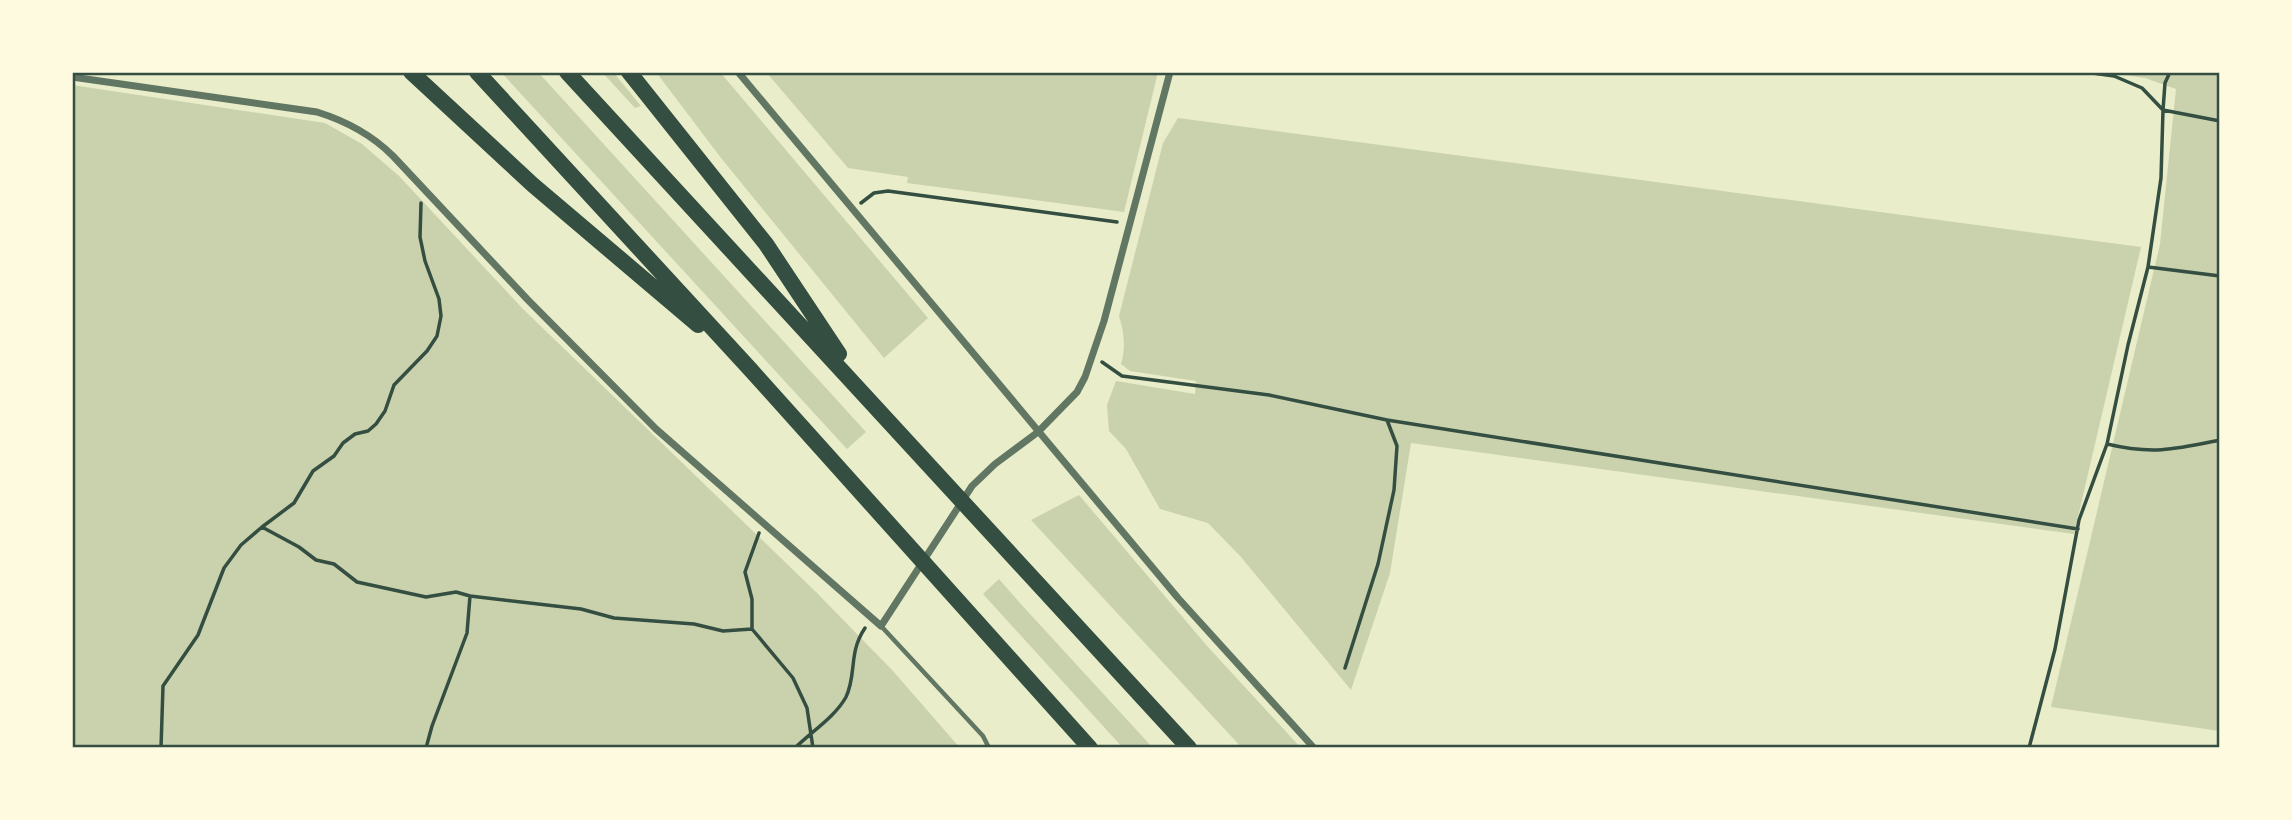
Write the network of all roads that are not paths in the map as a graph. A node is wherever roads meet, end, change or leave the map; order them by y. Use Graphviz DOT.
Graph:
graph roads {
  1 [pos="411,72"];
  2 [pos="477,72"];
  3 [pos="567,72"];
  4 [pos="629,72"];
  5 [pos="738,72"];
  6 [pos="1170,72"];
  7 [pos="72,77"];
  8 [pos="750,369"];
  9 [pos="865,394"];
  10 [pos="1038,432"];
  11 [pos="881,626"];
  12 [pos="989,748"];
  13 [pos="1090,748"];
  14 [pos="1189,748"];
  15 [pos="1314,748"];
  1 -- 8 [label="highway"];
  2 -- 8 [label="highway"];
  3 -- 9 [label="highway"];
  4 -- 9 [label="highway"];
  5 -- 10 [label="street"];
  6 -- 10 [label="street"];
  7 -- 11 [label="street"];
  8 -- 13 [label="highway"];
  9 -- 14 [label="highway"];
  10 -- 11 [label="street"];
  10 -- 15 [label="street"];
  11 -- 12 [label="lane"];
}
